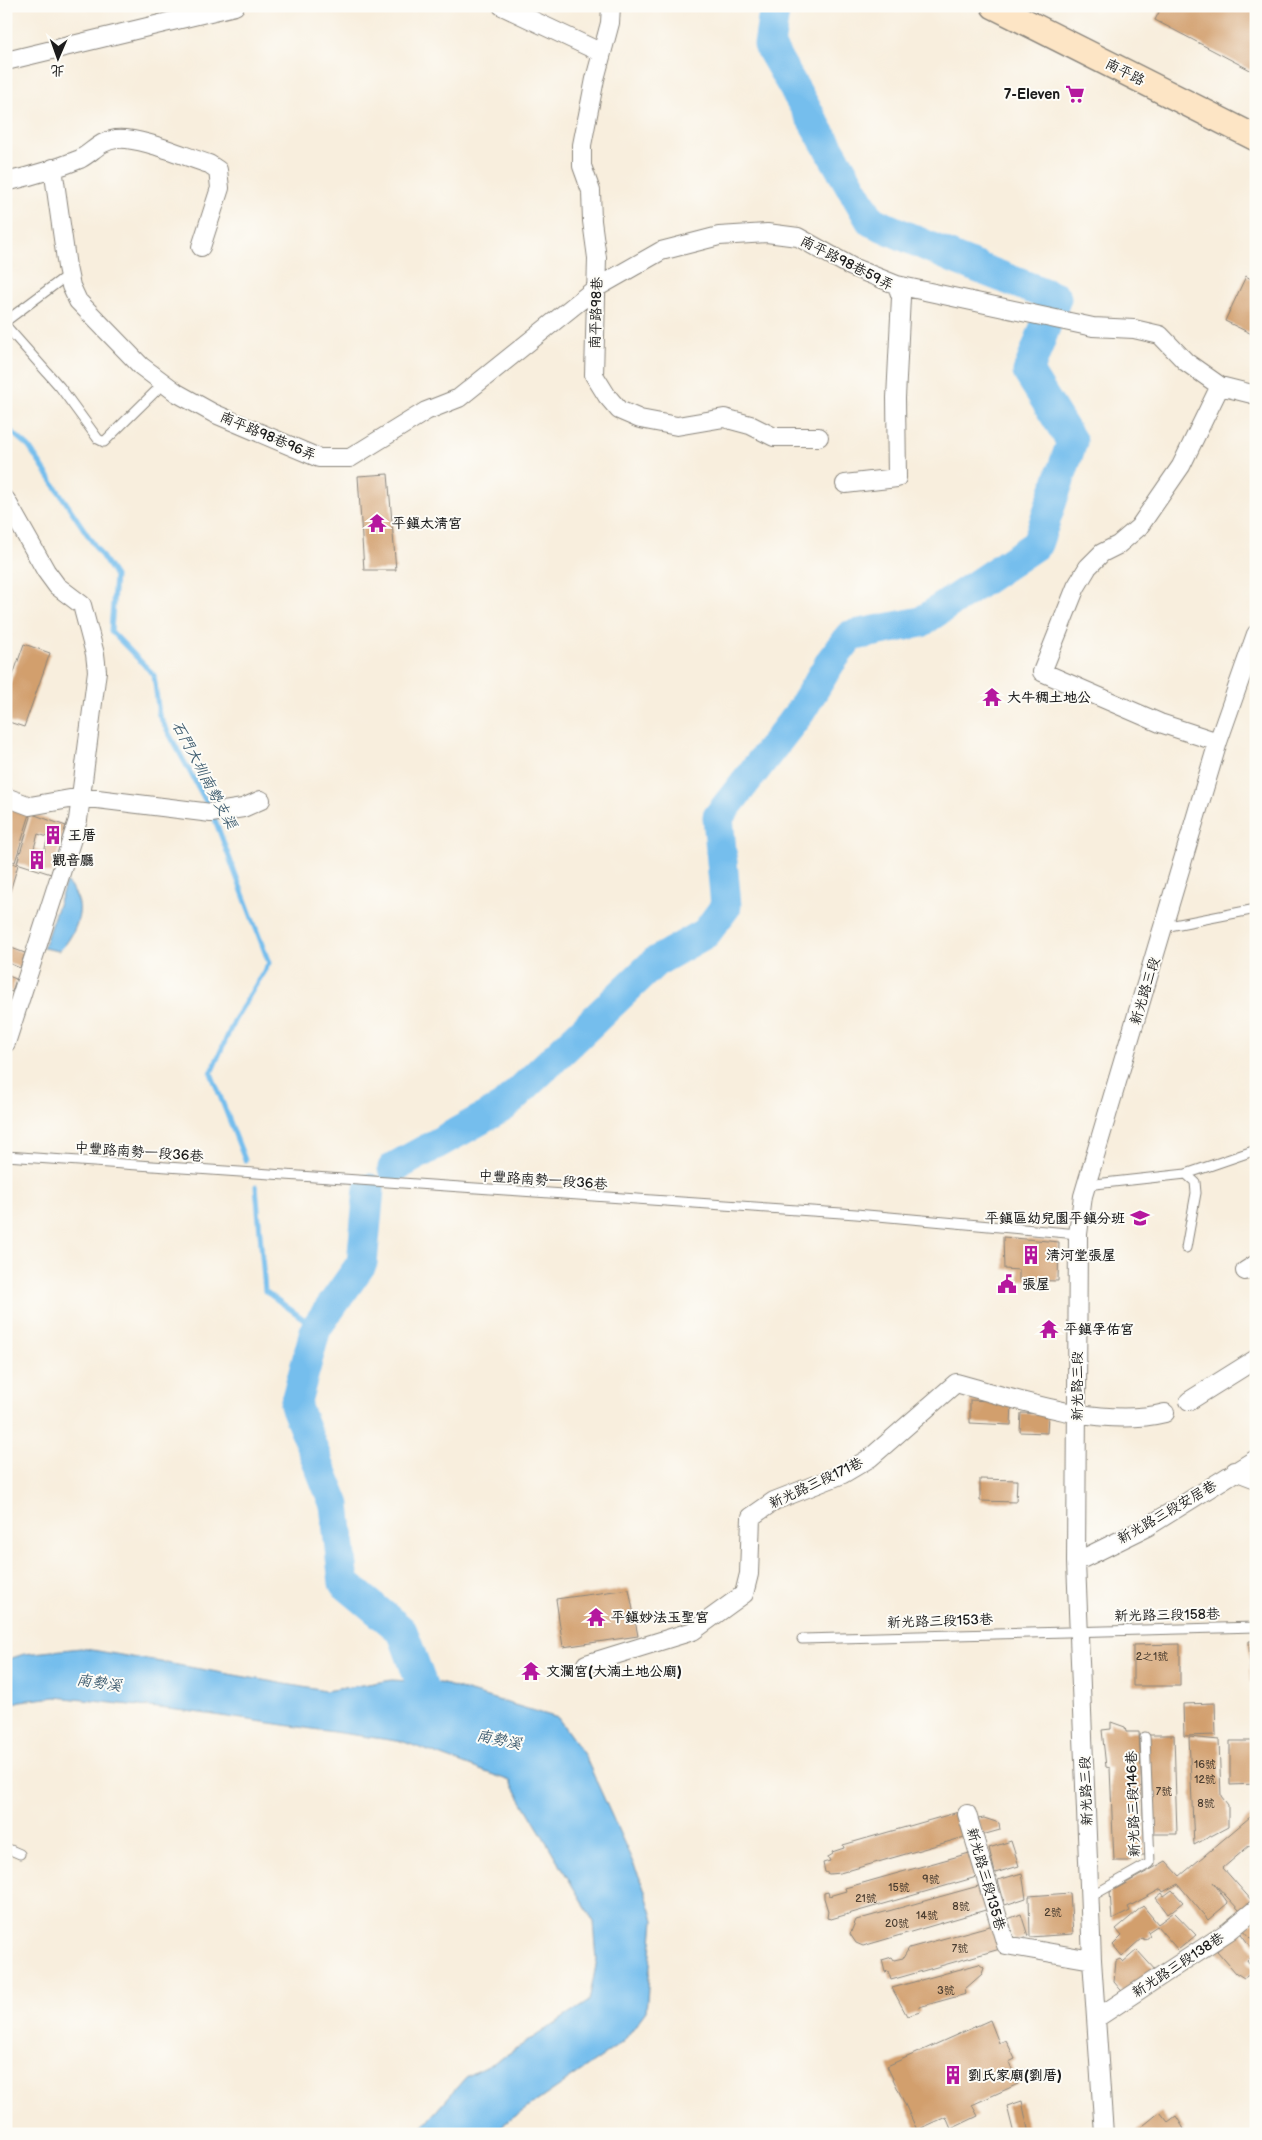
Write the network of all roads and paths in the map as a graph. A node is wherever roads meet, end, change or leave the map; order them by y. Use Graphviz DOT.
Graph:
graph roads {
  1 [pos="235,6"];
  2 [pos="502,6"];
  3 [pos="611,6"];
  4 [pos="994,6"];
  5 [pos="602,53"];
  6 [pos="6,61"];
  7 [pos="1256,138"];
  8 [pos="53,168"];
  9 [pos="11,181"];
  10 [pos="201,247"];
  11 [pos="69,274"];
  12 [pos="897,285"];
  13 [pos="596,288"];
  14 [pos="6,321"];
  15 [pos="6,326"];
  16 [pos="164,383"];
  17 [pos="1220,386"];
  18 [pos="1256,395"];
  19 [pos="818,437"];
  20 [pos="845,484"];
  21 [pos="6,500"];
  22 [pos="1256,634"];
  23 [pos="1218,742"];
  24 [pos="6,797"];
  25 [pos="81,797"];
  26 [pos="261,800"];
  27 [pos="1256,909"];
  28 [pos="1164,927"];
  29 [pos="11,1016"];
  30 [pos="6,1043"];
  31 [pos="1256,1150"];
  32 [pos="6,1156"];
  33 [pos="1186,1174"];
  34 [pos="1086,1185"];
  35 [pos="1078,1234"];
  36 [pos="1186,1248"];
  37 [pos="1256,1359"];
  38 [pos="1190,1401"];
  39 [pos="1165,1413"];
  40 [pos="1077,1414"];
  41 [pos="1256,1459"];
  42 [pos="1235,1471"];
  43 [pos="1256,1479"];
  44 [pos="1076,1562"];
  45 [pos="1256,1627"];
  46 [pos="1079,1631"];
  47 [pos="802,1639"];
  48 [pos="586,1664"];
  49 [pos="1144,1736"];
  50 [pos="967,1814"];
  51 [pos="6,1848"];
  52 [pos="20,1854"];
  53 [pos="1090,1897"];
  54 [pos="1256,1909"];
  55 [pos="1092,1960"];
  56 [pos="1097,2018"];
  57 [pos="1104,2134"];
  1 -- 6 [label="street"];
  2 -- 5 [label="street"];
  3 -- 5 [label="street, 南平路98巷"];
  4 -- 7 [label="street, 南平路"];
  5 -- 13 [label="street, 南平路98巷"];
  8 -- 9 [label="street"];
  8 -- 10 [label="street"];
  8 -- 11 [label="street, 南平路98巷96弄"];
  11 -- 14 [label="lane"];
  11 -- 16 [label="street, 南平路98巷96弄"];
  12 -- 13 [label="street, 南平路98巷59弄"];
  12 -- 17 [label="street"];
  12 -- 20 [label="street, 南平路98巷59弄"];
  13 -- 16 [label="street, 南平路98巷96弄"];
  13 -- 19 [label="street, 南平路98巷"];
  15 -- 16 [label="lane"];
  17 -- 18 [label="street"];
  17 -- 23 [label="street"];
  21 -- 25 [label="street"];
  22 -- 23 [label="street, 新光路三段"];
  23 -- 28 [label="street, 新光路三段"];
  24 -- 25 [label="street"];
  25 -- 26 [label="street"];
  25 -- 29 [label="street"];
  27 -- 28 [label="lane"];
  28 -- 34 [label="street, 新光路三段"];
  29 -- 30 [label="street"];
  31 -- 33 [label="lane"];
  32 -- 35 [label="lane, 中豐路南勢一段36巷"];
  33 -- 34 [label="lane"];
  33 -- 36 [label="lane"];
  34 -- 35 [label="street, 新光路三段"];
  35 -- 40 [label="street, 新光路三段"];
  37 -- 38 [label="street"];
  39 -- 40 [label="street, 新光路三段171巷"];
  40 -- 44 [label="street, 新光路三段"];
  40 -- 48 [label="street, 新光路三段171巷"];
  41 -- 42 [label="street, 新光路三段安居巷"];
  42 -- 43 [label="street"];
  42 -- 44 [label="street, 新光路三段安居巷"];
  44 -- 46 [label="street, 新光路三段"];
  45 -- 46 [label="lane, 新光路三段158巷"];
  46 -- 47 [label="lane, 新光路三段153巷"];
  46 -- 53 [label="street, 新光路三段"];
  49 -- 53 [label="lane, 新光路三段146巷"];
  50 -- 55 [label="street, 新光路三段135巷"];
  51 -- 52 [label="lane"];
  53 -- 55 [label="street, 新光路三段"];
  54 -- 56 [label="street, 新光路三段138巷"];
  55 -- 56 [label="street, 新光路三段"];
  56 -- 57 [label="street, 新光路三段"];
}
